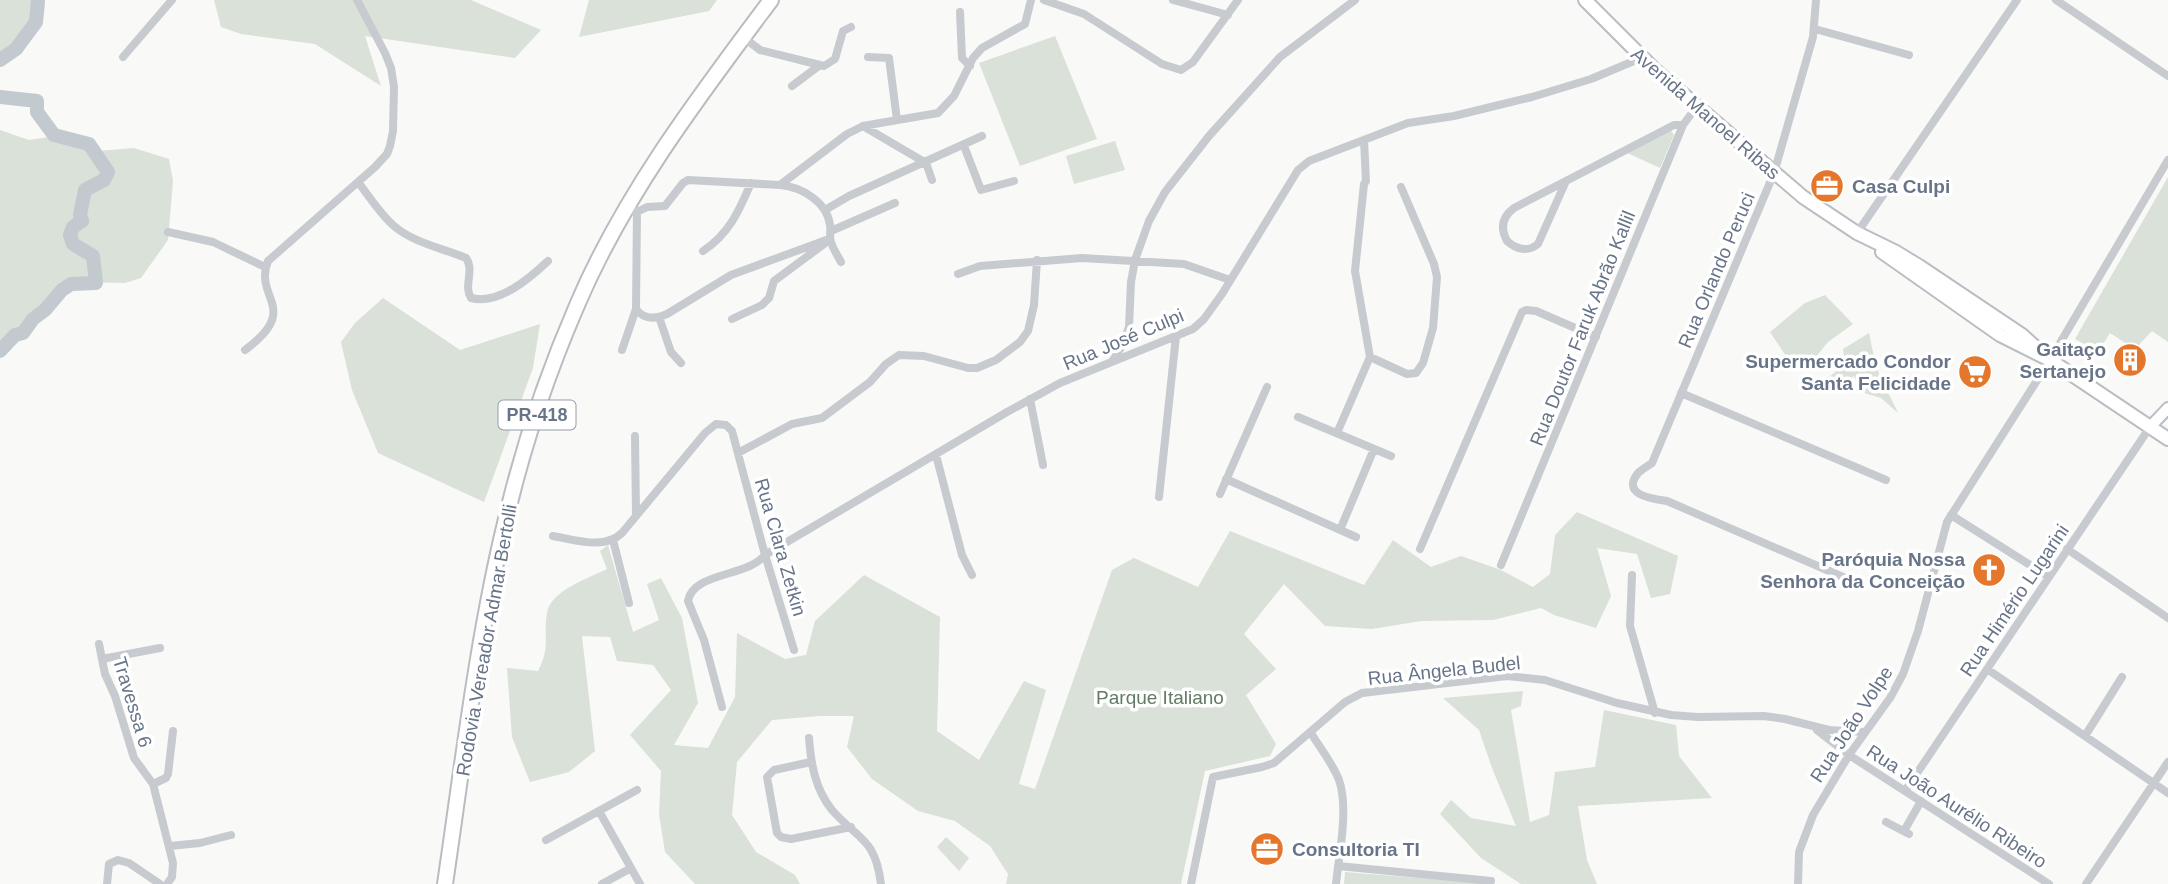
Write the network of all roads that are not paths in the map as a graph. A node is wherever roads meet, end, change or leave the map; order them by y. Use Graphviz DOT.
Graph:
graph roads {
  1 [pos="172,0"];
  2 [pos="357,0"];
  3 [pos="771,0"];
  4 [pos="1031,0"];
  5 [pos="1044,0"];
  6 [pos="1173,0"];
  7 [pos="1238,0"];
  8 [pos="1356,0"];
  9 [pos="1585,0"];
  10 [pos="1815,0"];
  11 [pos="2017,0"];
  12 [pos="2056,0"];
  13 [pos="1068,3"];
  14 [pos="960,12"];
  15 [pos="1228,15"];
  16 [pos="851,26"];
  17 [pos="1815,29"];
  18 [pos="743,37"];
  19 [pos="1909,55"];
  20 [pos="123,57"];
  21 [pos="868,57"];
  22 [pos="1641,58"];
  23 [pos="820,65"];
  24 [pos="970,66"];
  25 [pos="2168,76"];
  26 [pos="792,86"];
  27 [pos="1697,106"];
  28 [pos="897,120"];
  29 [pos="1683,125"];
  30 [pos="863,126"];
  31 [pos="982,136"];
  32 [pos="1362,140"];
  33 [pos="964,146"];
  34 [pos="2168,160"];
  35 [pos="926,163"];
  36 [pos="1774,173"];
  37 [pos="932,180"];
  38 [pos="1014,181"];
  39 [pos="1566,181"];
  40 [pos="358,182"];
  41 [pos="751,183"];
  42 [pos="780,185"];
  43 [pos="1401,187"];
  44 [pos="895,203"];
  45 [pos="633,210"];
  46 [pos="825,210"];
  47 [pos="167,232"];
  48 [pos="830,235"];
  49 [pos="1863,237"];
  50 [pos="703,251"];
  51 [pos="1037,260"];
  52 [pos="1135,260"];
  53 [pos="548,261"];
  54 [pos="841,262"];
  55 [pos="265,267"];
  56 [pos="958,274"];
  57 [pos="1230,280"];
  58 [pos="1922,282"];
  59 [pos="1964,296"];
  60 [pos="636,309"];
  61 [pos="659,317"];
  62 [pos="732,319"];
  63 [pos="1176,336"];
  64 [pos="1596,337"];
  65 [pos="245,350"];
  66 [pos="622,350"];
  67 [pos="1370,357"];
  68 [pos="1112,360"];
  69 [pos="2050,360"];
  70 [pos="681,363"];
  71 [pos="1267,387"];
  72 [pos="1681,393"];
  73 [pos="1030,399"];
  74 [pos="2168,408"];
  75 [pos="1298,417"];
  76 [pos="2150,427"];
  77 [pos="1338,433"];
  78 [pos="635,436"];
  79 [pos="2168,439"];
  80 [pos="1374,449"];
  81 [pos="738,453"];
  82 [pos="936,455"];
  83 [pos="1391,456"];
  84 [pos="1044,465"];
  85 [pos="1226,480"];
  86 [pos="1886,480"];
  87 [pos="1220,494"];
  88 [pos="1159,497"];
  89 [pos="1951,514"];
  90 [pos="636,516"];
  91 [pos="1340,530"];
  92 [pos="553,536"];
  93 [pos="1356,537"];
  94 [pos="613,540"];
  95 [pos="1420,549"];
  96 [pos="2067,549"];
  97 [pos="765,555"];
  98 [pos="1502,565"];
  99 [pos="972,575"];
  100 [pos="1632,575"];
  101 [pos="2049,577"];
  102 [pos="1850,580"];
  103 [pos="629,603"];
  104 [pos="2168,618"];
  105 [pos="99,644"];
  106 [pos="160,648"];
  107 [pos="794,650"];
  108 [pos="102,659"];
  109 [pos="1987,669"];
  110 [pos="2122,677"];
  111 [pos="722,707"];
  112 [pos="1655,713"];
  113 [pos="1814,728"];
  114 [pos="173,731"];
  115 [pos="1864,732"];
  116 [pos="1311,733"];
  117 [pos="2085,736"];
  118 [pos="808,738"];
  119 [pos="1849,755"];
  120 [pos="811,762"];
  121 [pos="2168,762"];
  122 [pos="2154,783"];
  123 [pos="153,784"];
  124 [pos="637,790"];
  125 [pos="1905,791"];
  126 [pos="2168,793"];
  127 [pos="1921,801"];
  128 [pos="599,811"];
  129 [pos="1886,822"];
  130 [pos="851,827"];
  131 [pos="231,835"];
  132 [pos="546,840"];
  133 [pos="170,846"];
  134 [pos="1338,866"];
  135 [pos="631,868"];
  136 [pos="1491,881"];
  137 [pos="107,884"];
  138 [pos="160,884"];
  139 [pos="167,884"];
  140 [pos="445,884"];
  141 [pos="602,884"];
  142 [pos="640,884"];
  143 [pos="881,884"];
  144 [pos="1191,884"];
  145 [pos="1336,884"];
  146 [pos="1798,884"];
  147 [pos="2049,884"];
  148 [pos="2086,884"];
  1 -- 20 [label="street"];
  2 -- 40 [label="street"];
  3 -- 18 [label="highway, Rodovia Vereador Admar Bertolli / PR-418"];
  4 -- 24 [label="street"];
  5 -- 13 [label="street"];
  6 -- 15 [label="street"];
  7 -- 15 [label="street"];
  8 -- 52 [label="street"];
  9 -- 22 [label="main road, Avenida Manoel Ribas"];
  10 -- 17 [label="street, Rua Orlando Peruci"];
  11 -- 49 [label="street"];
  12 -- 25 [label="street"];
  13 -- 15 [label="street"];
  14 -- 24 [label="street"];
  16 -- 23 [label="street"];
  17 -- 19 [label="street"];
  17 -- 36 [label="street, Rua Orlando Peruci"];
  18 -- 23 [label="street"];
  18 -- 45 [label="highway, Rodovia Vereador Admar Bertolli / PR-418"];
  21 -- 28 [label="street"];
  22 -- 27 [label="main road, Avenida Manoel Ribas"];
  22 -- 32 [label="street, Rua José Culpi"];
  23 -- 26 [label="street"];
  24 -- 28 [label="street"];
  27 -- 29 [label="street, Rua Doutor Faruk Abrão Kallil"];
  27 -- 36 [label="main road, Avenida Manoel Ribas"];
  28 -- 30 [label="street"];
  29 -- 39 [label="street"];
  29 -- 64 [label="street, Rua Doutor Faruk Abrão Kallil"];
  30 -- 35 [label="street"];
  30 -- 42 [label="street"];
  31 -- 33 [label="street"];
  32 -- 57 [label="street, Rua José Culpi"];
  32 -- 67 [label="street"];
  33 -- 35 [label="street"];
  33 -- 38 [label="street"];
  34 -- 69 [label="street, Rua João Volpe"];
  35 -- 37 [label="street"];
  35 -- 46 [label="street"];
  36 -- 49 [label="main road, Avenida Manoel Ribas"];
  36 -- 72 [label="street, Rua Orlando Peruci"];
  39 -- 39 [label="street"];
  40 -- 53 [label="street"];
  40 -- 55 [label="street"];
  41 -- 42 [label="street"];
  41 -- 45 [label="street"];
  41 -- 50 [label="street"];
  42 -- 46 [label="street"];
  43 -- 67 [label="street"];
  44 -- 48 [label="street"];
  45 -- 60 [label="street"];
  45 -- 140 [label="highway, Rodovia Vereador Admar Bertolli / PR-418"];
  46 -- 48 [label="street"];
  47 -- 55 [label="street"];
  48 -- 54 [label="street"];
  48 -- 61 [label="street"];
  48 -- 62 [label="street"];
  49 -- 58 [label="main road, Avenida Manoel Ribas"];
  49 -- 59 [label="main road, Avenida Manoel Ribas"];
  51 -- 52 [label="street"];
  51 -- 56 [label="street"];
  51 -- 81 [label="street"];
  52 -- 57 [label="street"];
  52 -- 68 [label="street"];
  55 -- 65 [label="street"];
  57 -- 63 [label="street, Rua José Culpi"];
  58 -- 59 [label="main road"];
  58 -- 69 [label="main road, Avenida Manoel Ribas"];
  59 -- 69 [label="main road, Avenida Manoel Ribas"];
  60 -- 61 [label="street"];
  60 -- 66 [label="street"];
  61 -- 70 [label="street"];
  63 -- 68 [label="street, Rua José Culpi"];
  63 -- 88 [label="street"];
  64 -- 95 [label="street"];
  64 -- 98 [label="street, Rua Doutor Faruk Abrão Kallil"];
  67 -- 77 [label="street"];
  68 -- 73 [label="street, Rua José Culpi"];
  69 -- 76 [label="main road, Avenida Manoel Ribas"];
  69 -- 89 [label="street, Rua João Volpe"];
  71 -- 85 [label="street"];
  72 -- 86 [label="street"];
  72 -- 102 [label="street, Rua Orlando Peruci"];
  73 -- 82 [label="street, Rua José Culpi"];
  73 -- 84 [label="street"];
  74 -- 76 [label="street"];
  75 -- 77 [label="street"];
  76 -- 79 [label="main road, Avenida Manoel Ribas"];
  76 -- 96 [label="street, Rua Himério Lugarini"];
  77 -- 80 [label="street"];
  78 -- 90 [label="street"];
  80 -- 83 [label="street"];
  80 -- 91 [label="street"];
  81 -- 90 [label="street, Rua Clara Zetkin"];
  81 -- 97 [label="street, Rua Clara Zetkin"];
  82 -- 97 [label="street, Rua José Culpi"];
  82 -- 99 [label="street"];
  85 -- 87 [label="street"];
  85 -- 91 [label="street"];
  89 -- 101 [label="street"];
  89 -- 115 [label="street, Rua João Volpe"];
  90 -- 94 [label="street"];
  91 -- 93 [label="street"];
  92 -- 94 [label="street"];
  94 -- 103 [label="street"];
  96 -- 101 [label="street, Rua Himério Lugarini"];
  96 -- 104 [label="street"];
  97 -- 107 [label="street, Rua Clara Zetkin"];
  97 -- 111 [label="street, Rua José Culpi"];
  100 -- 112 [label="street"];
  101 -- 109 [label="street, Rua Himério Lugarini"];
  105 -- 108 [label="street, Travessa 6"];
  106 -- 108 [label="street"];
  108 -- 123 [label="street, Travessa 6"];
  109 -- 117 [label="street"];
  109 -- 125 [label="street, Rua Himério Lugarini"];
  110 -- 117 [label="street"];
  112 -- 113 [label="street, Rua Ângela Budel"];
  112 -- 116 [label="street, Rua Ângela Budel"];
  113 -- 115 [label="street, Rua Ângela Budel"];
  113 -- 119 [label="street, Rua João Aurélio Ribeiro"];
  114 -- 123 [label="street"];
  115 -- 119 [label="street, Rua João Volpe"];
  116 -- 134 [label="street"];
  116 -- 144 [label="street, Rua Ângela Budel"];
  117 -- 122 [label="street"];
  118 -- 120 [label="street"];
  119 -- 125 [label="street, Rua João Aurélio Ribeiro"];
  119 -- 146 [label="street, Rua João Volpe"];
  120 -- 130 [label="street"];
  120 -- 130 [label="street"];
  121 -- 122 [label="street"];
  122 -- 126 [label="street"];
  122 -- 148 [label="street"];
  123 -- 133 [label="street, Travessa 6"];
  124 -- 128 [label="street"];
  125 -- 127 [label="street, Rua João Aurélio Ribeiro"];
  127 -- 129 [label="street"];
  127 -- 147 [label="street, Rua João Aurélio Ribeiro"];
  128 -- 132 [label="street"];
  128 -- 135 [label="street"];
  130 -- 143 [label="street"];
  131 -- 133 [label="street"];
  133 -- 139 [label="street, Travessa 6"];
  134 -- 136 [label="street"];
  134 -- 145 [label="street"];
  135 -- 141 [label="street"];
  135 -- 142 [label="street"];
  137 -- 138 [label="street"];
}
